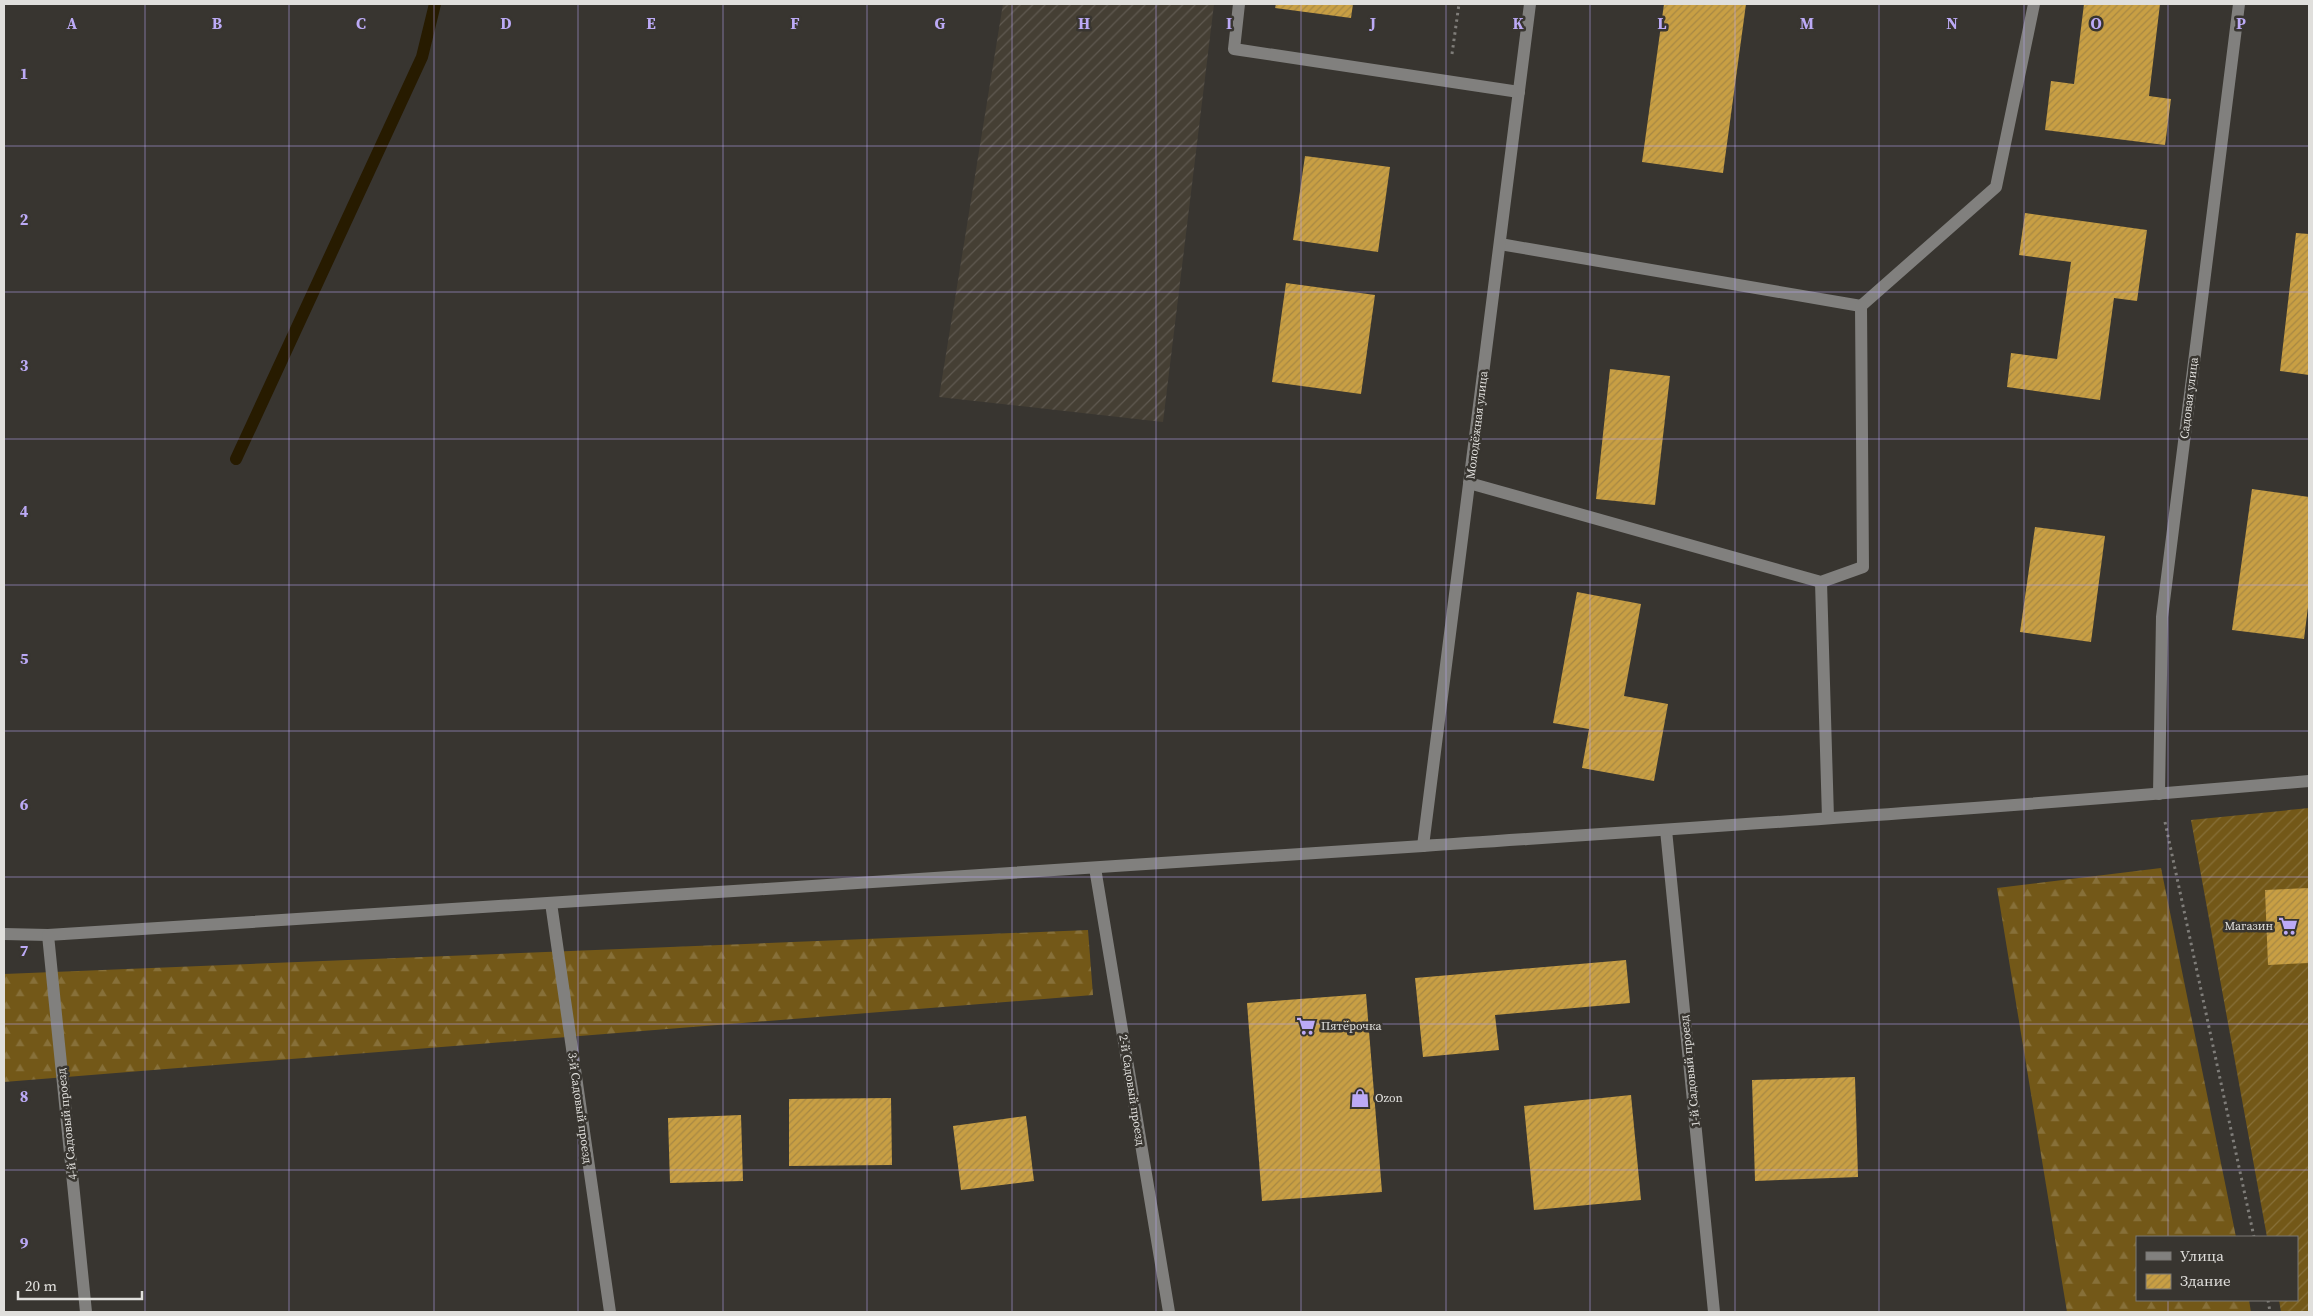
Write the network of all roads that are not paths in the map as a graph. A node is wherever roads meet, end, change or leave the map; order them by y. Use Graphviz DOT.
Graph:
graph roads {
  1 [pos="1240,4"];
  2 [pos="1530,4"];
  3 [pos="2034,4"];
  4 [pos="2239,4"];
  5 [pos="1519,92"];
  6 [pos="1500,244"];
  7 [pos="1861,306"];
  8 [pos="1469,483"];
  9 [pos="1821,582"];
  10 [pos="2309,780"];
  11 [pos="2159,794"];
  12 [pos="1828,818"];
  13 [pos="1666,830"];
  14 [pos="1423,846"];
  15 [pos="1095,868"];
  16 [pos="551,903"];
  17 [pos="4,934"];
  18 [pos="48,935"];
  19 [pos="86,1312"];
  20 [pos="610,1312"];
  21 [pos="1169,1312"];
  22 [pos="1714,1312"];
  1 -- 5 [label="street"];
  2 -- 5 [label="street, Молодёжная улица"];
  3 -- 7 [label="street"];
  4 -- 11 [label="street, Садовая улица"];
  5 -- 6 [label="street, Молодёжная улица"];
  6 -- 7 [label="street"];
  6 -- 8 [label="street, Молодёжная улица"];
  7 -- 9 [label="street"];
  8 -- 9 [label="street"];
  8 -- 14 [label="street, Молодёжная улица"];
  9 -- 12 [label="street"];
  10 -- 11 [label="street"];
  11 -- 12 [label="street"];
  12 -- 13 [label="street"];
  13 -- 14 [label="street"];
  13 -- 22 [label="street, 1-й Садовый проезд"];
  14 -- 15 [label="street"];
  15 -- 16 [label="street"];
  15 -- 21 [label="street, 2-й Садовый проезд"];
  16 -- 18 [label="street"];
  16 -- 20 [label="street, 3-й Садовый проезд"];
  17 -- 18 [label="street"];
  18 -- 19 [label="street, 4-й Садовый проезд"];
}
